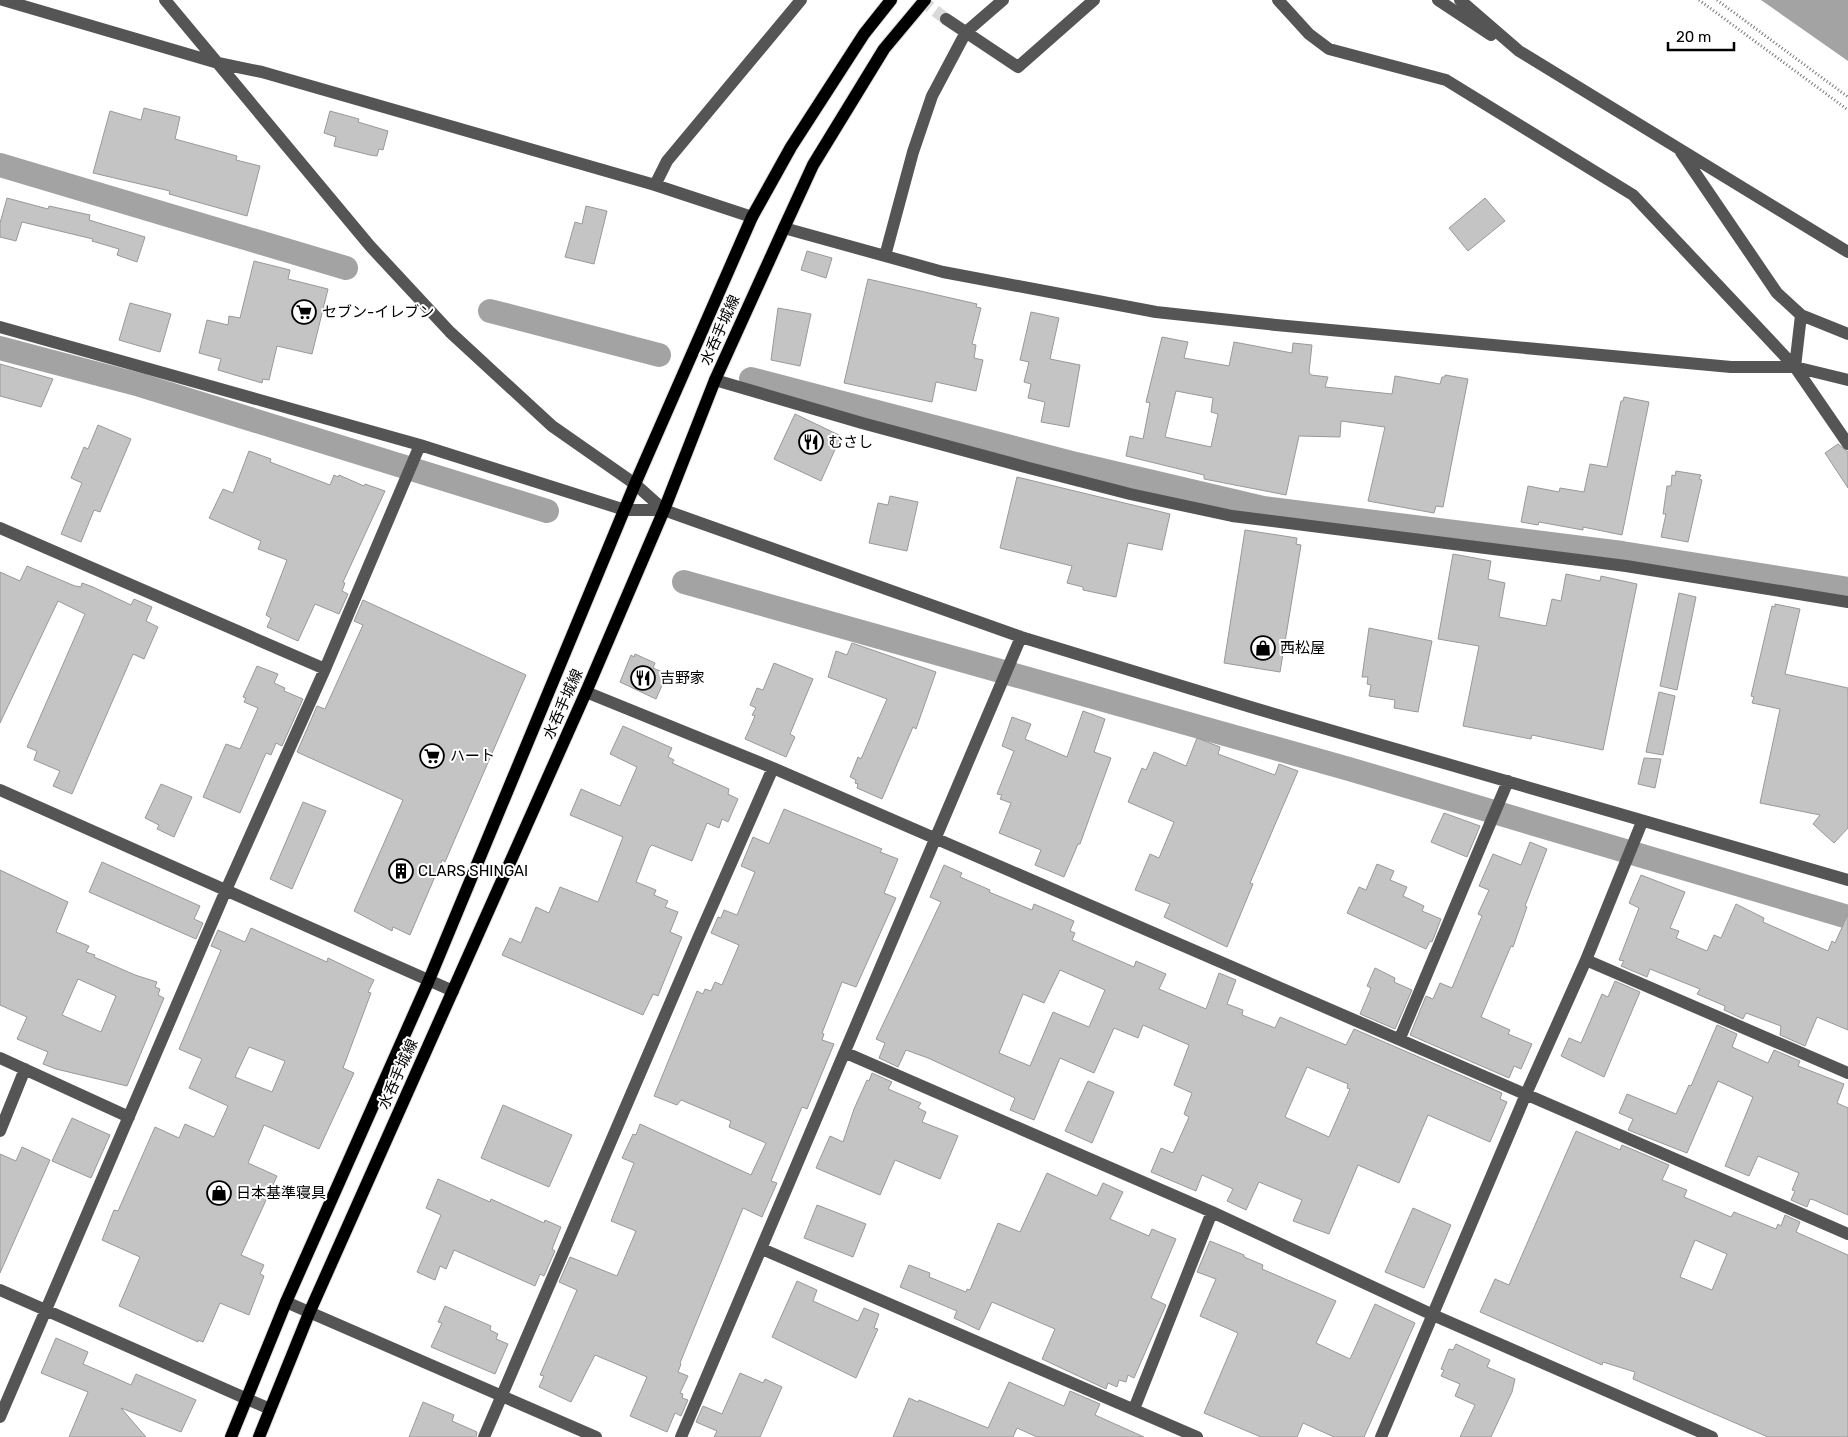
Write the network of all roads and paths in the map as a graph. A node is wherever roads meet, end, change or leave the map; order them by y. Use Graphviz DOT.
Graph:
graph roads {
  1 [pos="3,0"];
  2 [pos="165,0"];
  3 [pos="801,0"];
  4 [pos="891,0"];
  5 [pos="924,0"];
  6 [pos="1003,0"];
  7 [pos="1094,0"];
  8 [pos="1278,0"];
  9 [pos="1438,0"];
  10 [pos="1460,0"];
  11 [pos="1699,0"];
  12 [pos="1717,0"];
  13 [pos="946,20"];
  14 [pos="966,32"];
  15 [pos="1519,52"];
  16 [pos="218,63"];
  17 [pos="1848,97"];
  18 [pos="1848,110"];
  19 [pos="1678,148"];
  20 [pos="655,186"];
  21 [pos="752,217"];
  22 [pos="784,228"];
  23 [pos="1848,252"];
  24 [pos="885,256"];
  25 [pos="1801,315"];
  26 [pos="0,326"];
  27 [pos="1848,334"];
  28 [pos="1794,367"];
  29 [pos="715,380"];
  30 [pos="1848,380"];
  31 [pos="1848,444"];
  32 [pos="420,445"];
  33 [pos="635,484"];
  34 [pos="625,510"];
  35 [pos="664,510"];
  36 [pos="0,528"];
  37 [pos="1848,602"];
  38 [pos="1021,637"];
  39 [pos="325,669"];
  40 [pos="586,692"];
  41 [pos="773,768"];
  42 [pos="1508,781"];
  43 [pos="0,790"];
  44 [pos="1642,822"];
  45 [pos="936,840"];
  46 [pos="1848,880"];
  47 [pos="226,890"];
  48 [pos="1586,960"];
  49 [pos="429,980"];
  50 [pos="453,991"];
  51 [pos="1400,1038"];
  52 [pos="846,1053"];
  53 [pos="0,1058"];
  54 [pos="25,1069"];
  55 [pos="1848,1073"];
  56 [pos="1526,1094"];
  57 [pos="129,1117"];
  58 [pos="0,1131"];
  59 [pos="1212,1212"];
  60 [pos="1848,1234"];
  61 [pos="762,1250"];
  62 [pos="0,1290"];
  63 [pos="286,1302"];
  64 [pos="46,1311"];
  65 [pos="310,1311"];
  66 [pos="1433,1315"];
  67 [pos="502,1396"];
  68 [pos="247,1400"];
  69 [pos="270,1409"];
  70 [pos="1134,1409"];
  71 [pos="0,1417"];
  72 [pos="1708,1436"];
  73 [pos="231,1437"];
  74 [pos="259,1437"];
  75 [pos="484,1437"];
  76 [pos="596,1437"];
  77 [pos="680,1437"];
  78 [pos="1196,1437"];
  79 [pos="1381,1437"];
  1 -- 16 [label="street"];
  2 -- 16 [label="street"];
  3 -- 20 [label="street"];
  4 -- 21 [label="main road, 水呑手城線"];
  5 -- 22 [label="main road, 水呑手城線"];
  6 -- 14 [label="street"];
  7 -- 14 [label="street"];
  8 -- 28 [label="street"];
  9 -- 15 [label="street"];
  10 -- 15 [label="street"];
  11 -- 18 [label="path"];
  12 -- 17 [label="path"];
  13 -- 14 [label="street"];
  14 -- 24 [label="street"];
  15 -- 19 [label="street"];
  16 -- 20 [label="street"];
  16 -- 33 [label="street"];
  19 -- 23 [label="street"];
  19 -- 25 [label="street"];
  20 -- 21 [label="street"];
  21 -- 33 [label="main road, 水呑手城線"];
  22 -- 24 [label="street"];
  22 -- 29 [label="main road, 水呑手城線"];
  24 -- 28 [label="street"];
  25 -- 27 [label="street"];
  25 -- 28 [label="street"];
  26 -- 32 [label="street"];
  28 -- 30 [label="street"];
  28 -- 31 [label="street"];
  29 -- 35 [label="main road, 水呑手城線"];
  29 -- 37 [label="street"];
  32 -- 34 [label="street"];
  32 -- 39 [label="street"];
  33 -- 34 [label="main road, 水呑手城線"];
  33 -- 35 [label="street"];
  34 -- 35 [label="street"];
  34 -- 49 [label="main road, 水呑手城線"];
  35 -- 38 [label="street"];
  35 -- 40 [label="main road, 水呑手城線"];
  36 -- 39 [label="street"];
  38 -- 42 [label="street"];
  38 -- 45 [label="street"];
  39 -- 47 [label="street"];
  40 -- 41 [label="street"];
  40 -- 50 [label="main road, 水呑手城線"];
  41 -- 45 [label="street"];
  41 -- 67 [label="street"];
  42 -- 44 [label="street"];
  42 -- 51 [label="street"];
  43 -- 47 [label="street"];
  44 -- 46 [label="street"];
  44 -- 48 [label="street"];
  45 -- 51 [label="street"];
  45 -- 52 [label="street"];
  47 -- 49 [label="street"];
  47 -- 57 [label="street"];
  48 -- 55 [label="street"];
  48 -- 56 [label="street"];
  49 -- 50 [label="street"];
  49 -- 63 [label="main road, 水呑手城線"];
  50 -- 65 [label="main road, 水呑手城線"];
  51 -- 56 [label="street"];
  52 -- 59 [label="street"];
  52 -- 61 [label="street"];
  53 -- 54 [label="street"];
  54 -- 57 [label="street"];
  54 -- 58 [label="street"];
  56 -- 60 [label="street"];
  56 -- 66 [label="street"];
  57 -- 64 [label="street"];
  59 -- 66 [label="street"];
  59 -- 70 [label="street"];
  61 -- 70 [label="street"];
  61 -- 77 [label="street"];
  62 -- 64 [label="street"];
  63 -- 65 [label="street"];
  63 -- 68 [label="main road, 水呑手城線"];
  64 -- 68 [label="street"];
  64 -- 71 [label="street"];
  65 -- 67 [label="street"];
  65 -- 69 [label="main road, 水呑手城線"];
  66 -- 72 [label="street"];
  66 -- 79 [label="street"];
  67 -- 75 [label="street"];
  67 -- 76 [label="street"];
  68 -- 69 [label="street"];
  68 -- 73 [label="main road, 水呑手城線"];
  69 -- 74 [label="main road, 水呑手城線"];
  70 -- 78 [label="street"];
}
